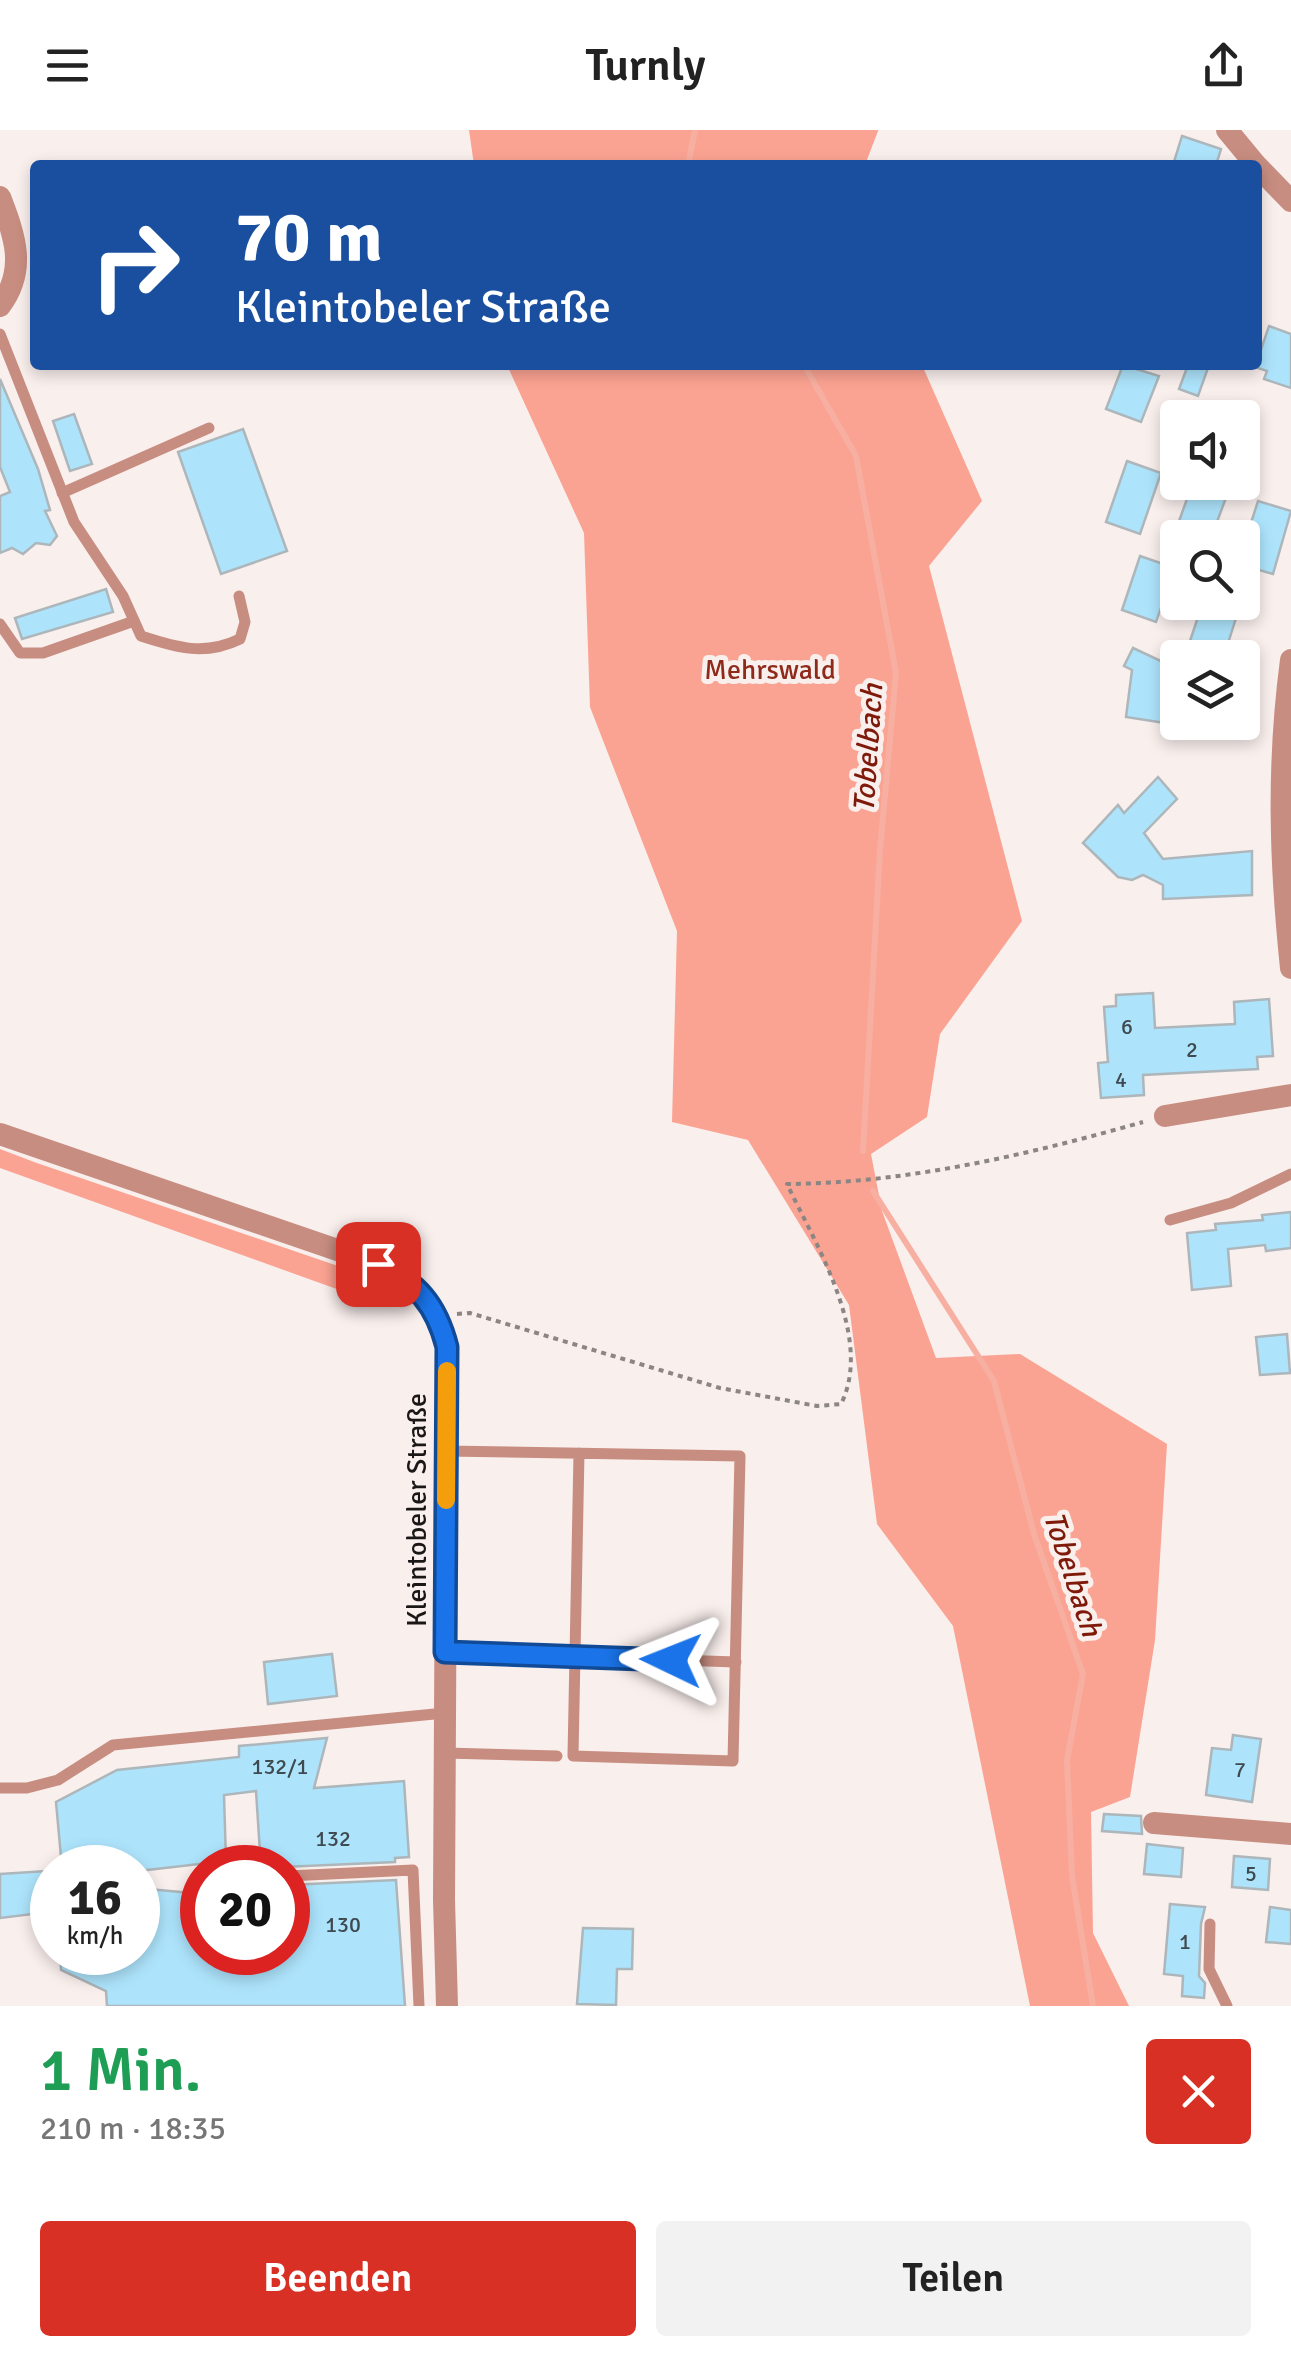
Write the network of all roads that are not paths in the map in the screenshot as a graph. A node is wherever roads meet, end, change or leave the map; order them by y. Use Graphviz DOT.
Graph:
graph roads {
  1 [pos="1228,130"];
  2 [pos="1252,160"];
  3 [pos="1262,171"];
  4 [pos="0,197"];
  5 [pos="1291,202"];
  6 [pos="0,306"];
  7 [pos="0,334"];
  8 [pos="209,428"];
  9 [pos="62,493"];
  10 [pos="238,596"];
  11 [pos="134,621"];
  12 [pos="0,624"];
  13 [pos="1291,660"];
  14 [pos="1287,893"];
  15 [pos="1291,968"];
  16 [pos="1291,1095"];
  17 [pos="1165,1116"];
  18 [pos="0,1134"];
  19 [pos="1291,1174"];
  20 [pos="1170,1220"];
  21 [pos="446,1450"];
  22 [pos="579,1453"];
  23 [pos="445,1652"];
  24 [pos="574,1656"];
  25 [pos="736,1662"];
  26 [pos="445,1713"];
  27 [pos="446,1752"];
  28 [pos="557,1756"];
  29 [pos="0,1788"];
  30 [pos="1154,1823"];
  31 [pos="1291,1834"];
  32 [pos="310,1875"];
  33 [pos="1210,1924"];
  34 [pos="419,2006"];
  35 [pos="447,2006"];
  36 [pos="1227,2006"];
  1 -- 2 [label="street"];
  3 -- 5 [label="street"];
  4 -- 6 [label="street"];
  7 -- 9 [label="lane"];
  8 -- 9 [label="lane"];
  9 -- 11 [label="lane"];
  10 -- 11 [label="lane"];
  11 -- 12 [label="lane"];
  13 -- 14 [label="street"];
  14 -- 15 [label="street"];
  16 -- 17 [label="street"];
  18 -- 21 [label="street, Kleintobeler Straße"];
  19 -- 20 [label="lane"];
  21 -- 22 [label="lane"];
  21 -- 23 [label="street, Kleintobeler Straße"];
  22 -- 24 [label="lane"];
  22 -- 25 [label="lane"];
  23 -- 24 [label="lane"];
  23 -- 26 [label="street, Kleintobeler Straße"];
  24 -- 25 [label="lane"];
  24 -- 25 [label="lane"];
  26 -- 27 [label="street, Kleintobeler Straße"];
  26 -- 29 [label="lane"];
  27 -- 28 [label="lane"];
  27 -- 35 [label="street, Kleintobeler Straße"];
  30 -- 31 [label="street"];
  32 -- 34 [label="lane"];
  33 -- 36 [label="lane"];
}
